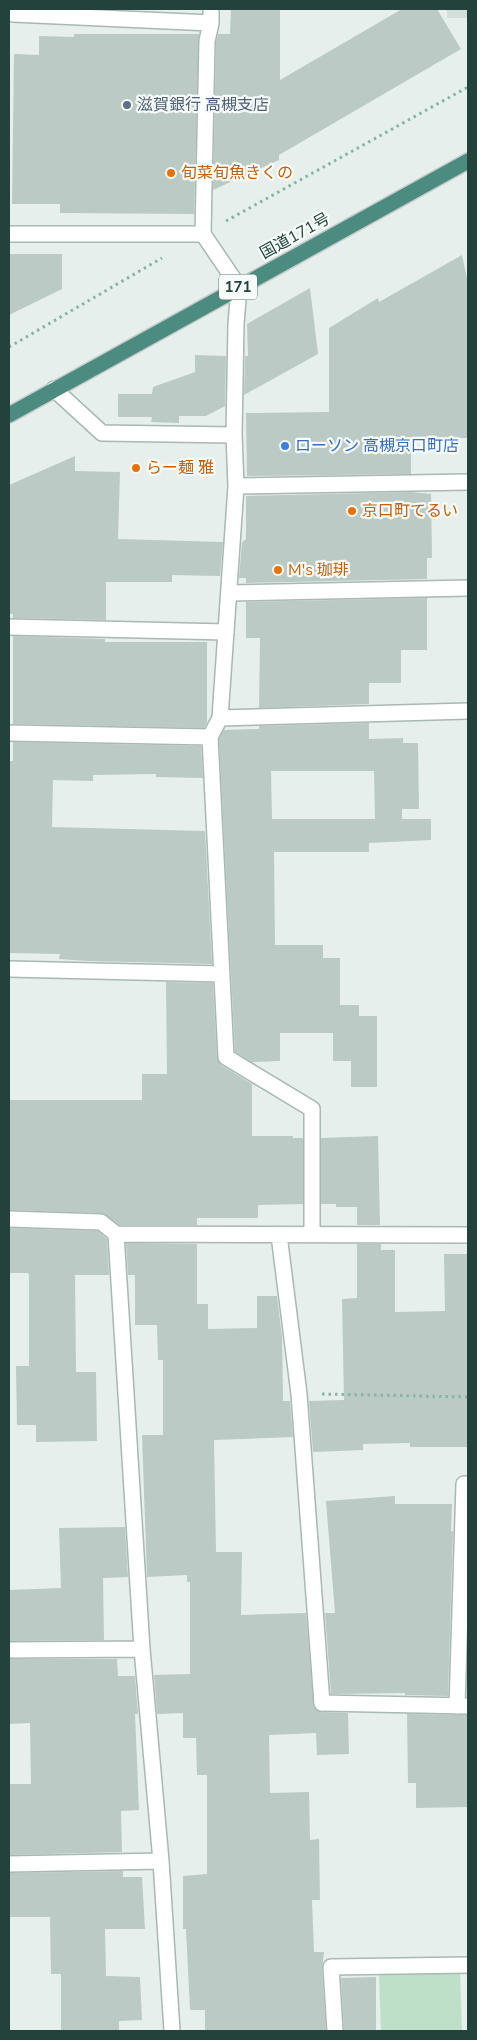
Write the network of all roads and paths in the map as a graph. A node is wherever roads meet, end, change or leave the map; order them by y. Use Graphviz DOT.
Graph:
graph roads {
  1 [pos="12,12"];
  2 [pos="211,16"];
  3 [pos="468,87"];
  4 [pos="468,160"];
  5 [pos="9,234"];
  6 [pos="203,234"];
  7 [pos="169,254"];
  8 [pos="239,287"];
  9 [pos="9,347"];
  10 [pos="54,389"];
  11 [pos="9,415"];
  12 [pos="234,436"];
  13 [pos="468,482"];
  14 [pos="236,486"];
  15 [pos="468,588"];
  16 [pos="229,593"];
  17 [pos="9,627"];
  18 [pos="226,632"];
  19 [pos="468,711"];
  20 [pos="220,718"];
  21 [pos="9,733"];
  22 [pos="210,737"];
  23 [pos="9,969"];
  24 [pos="222,974"];
  25 [pos="9,1219"];
  26 [pos="116,1234"];
  27 [pos="279,1235"];
  28 [pos="312,1235"];
  29 [pos="468,1235"];
  30 [pos="298,1394"];
  31 [pos="468,1397"];
  32 [pos="468,1484"];
  33 [pos="142,1649"];
  34 [pos="9,1650"];
  35 [pos="463,1706"];
  36 [pos="161,1860"];
  37 [pos="9,1864"];
  38 [pos="468,1965"];
  39 [pos="172,2031"];
  40 [pos="335,2031"];
  1 -- 2 [label="street"];
  2 -- 6 [label="street"];
  3 -- 6 [label="path"];
  4 -- 8 [label="highway, 国道171号 / 171"];
  5 -- 6 [label="street"];
  6 -- 8 [label="street"];
  7 -- 9 [label="path"];
  8 -- 10 [label="highway, 国道171号 / 171"];
  8 -- 12 [label="street"];
  10 -- 11 [label="highway, 国道171号 / 171"];
  10 -- 12 [label="street"];
  12 -- 14 [label="street"];
  13 -- 14 [label="street"];
  14 -- 16 [label="street"];
  15 -- 16 [label="street"];
  16 -- 18 [label="street"];
  17 -- 18 [label="street"];
  18 -- 20 [label="street"];
  19 -- 20 [label="street"];
  20 -- 22 [label="street"];
  21 -- 22 [label="street"];
  22 -- 24 [label="street"];
  23 -- 24 [label="street"];
  24 -- 28 [label="street"];
  25 -- 26 [label="street"];
  26 -- 27 [label="street"];
  26 -- 33 [label="street"];
  27 -- 28 [label="street"];
  27 -- 30 [label="street"];
  28 -- 29 [label="street"];
  30 -- 31 [label="path"];
  30 -- 35 [label="street"];
  32 -- 35 [label="street"];
  33 -- 34 [label="street"];
  33 -- 36 [label="street"];
  36 -- 37 [label="street"];
  36 -- 39 [label="street"];
  38 -- 40 [label="street"];
}
